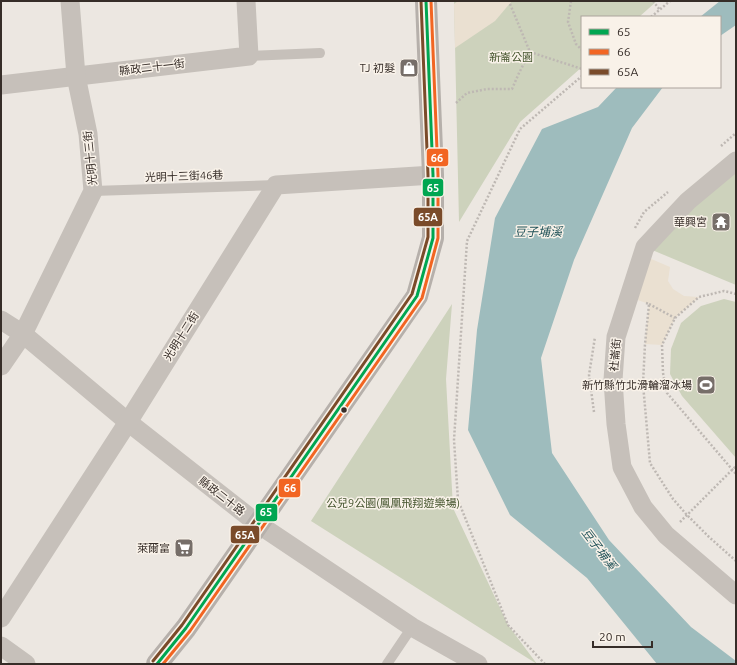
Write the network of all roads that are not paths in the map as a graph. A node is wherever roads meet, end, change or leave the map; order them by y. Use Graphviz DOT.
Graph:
graph roads {
  1 [pos="70,1"];
  2 [pos="246,1"];
  3 [pos="426,1"];
  4 [pos="320,53"];
  5 [pos="249,56"];
  6 [pos="76,76"];
  7 [pos="1,85"];
  8 [pos="736,161"];
  9 [pos="432,175"];
  10 [pos="276,185"];
  11 [pos="93,191"];
  12 [pos="1,320"];
  13 [pos="23,334"];
  14 [pos="1,366"];
  15 [pos="128,422"];
  16 [pos="258,524"];
  17 [pos="736,595"];
  18 [pos="1,618"];
  19 [pos="412,627"];
  20 [pos="1,646"];
  21 [pos="26,664"];
  22 [pos="157,664"];
  23 [pos="387,664"];
  24 [pos="478,664"];
  1 -- 6 [label="street, 光明十三街"];
  2 -- 5 [label="street"];
  3 -- 9 [label="street"];
  4 -- 5 [label="lane"];
  5 -- 6 [label="street, 縣政二十一街"];
  6 -- 7 [label="street, 縣政二十一街"];
  6 -- 11 [label="street, 光明十三街"];
  8 -- 17 [label="street, 社崙街"];
  9 -- 10 [label="street"];
  9 -- 16 [label="street"];
  10 -- 11 [label="lane, 光明十三街46巷"];
  10 -- 15 [label="street, 光明十二街"];
  11 -- 13 [label="street, 光明十三街"];
  12 -- 13 [label="street, 縣政二十路"];
  13 -- 14 [label="street, 光明十三街"];
  13 -- 15 [label="street, 縣政二十路"];
  15 -- 16 [label="street, 縣政二十路"];
  15 -- 18 [label="street, 光明十二街"];
  16 -- 19 [label="street, 縣政二十路"];
  16 -- 22 [label="street"];
  19 -- 23 [label="lane"];
  19 -- 24 [label="street, 縣政二十路"];
  20 -- 21 [label="street"];
}
